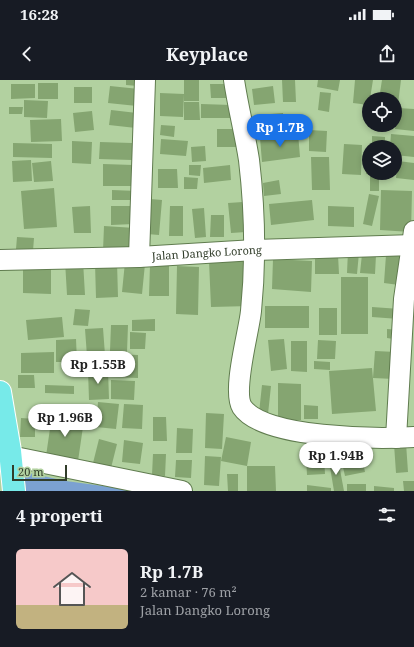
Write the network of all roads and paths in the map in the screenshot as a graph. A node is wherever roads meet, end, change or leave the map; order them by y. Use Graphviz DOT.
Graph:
graph roads {
  1 [pos="145,80"];
  2 [pos="234,80"];
  3 [pos="413,241"];
  4 [pos="255,250"];
  5 [pos="139,257"];
  6 [pos="0,260"];
  7 [pos="407,358"];
  8 [pos="0,392"];
  9 [pos="405,438"];
  10 [pos="7,451"];
  11 [pos="14,491"];
  12 [pos="182,491"];
  1 -- 5 [label="street"];
  2 -- 4 [label="street"];
  3 -- 4 [label="street, Jalan Dangko Lorong"];
  3 -- 7 [label="street"];
  4 -- 5 [label="street, Jalan Dangko Lorong"];
  4 -- 9 [label="street"];
  5 -- 6 [label="street, Jalan Dangko Lorong"];
  7 -- 9 [label="street"];
  8 -- 10 [label="main road"];
  10 -- 11 [label="main road"];
  10 -- 12 [label="street"];
}
